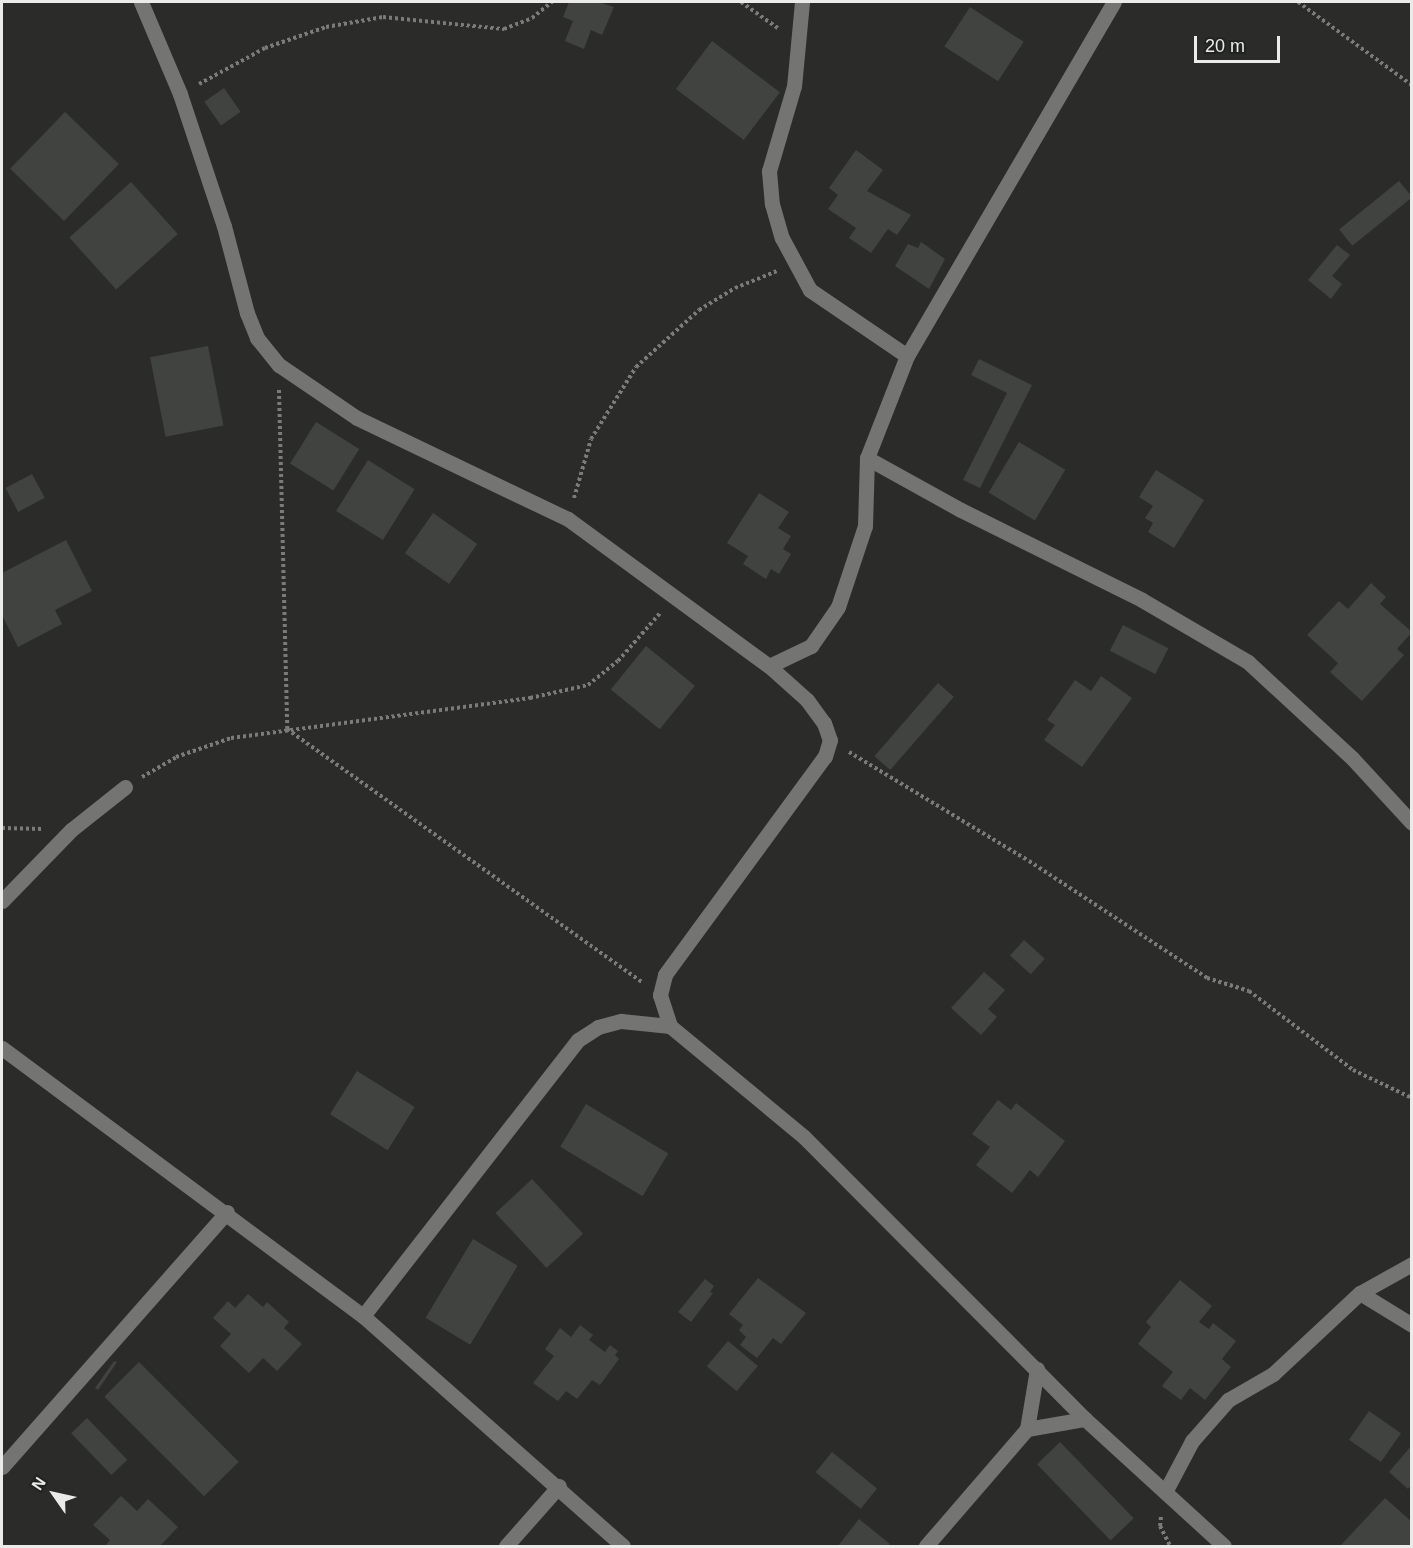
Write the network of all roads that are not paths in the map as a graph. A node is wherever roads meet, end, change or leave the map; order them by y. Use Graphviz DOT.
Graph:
graph roads {
  1 [pos="141,2"];
  2 [pos="802,2"];
  3 [pos="1114,2"];
  4 [pos="907,356"];
  5 [pos="867,458"];
  6 [pos="769,666"];
  7 [pos="125,787"];
  8 [pos="1412,824"];
  9 [pos="2,901"];
  10 [pos="670,1026"];
  11 [pos="2,1048"];
  12 [pos="227,1212"];
  13 [pos="1412,1264"];
  14 [pos="1360,1293"];
  15 [pos="363,1316"];
  16 [pos="1412,1325"];
  17 [pos="1036,1369"];
  18 [pos="1085,1419"];
  19 [pos="1027,1429"];
  20 [pos="2,1467"];
  21 [pos="559,1486"];
  22 [pos="1165,1492"];
  23 [pos="506,1546"];
  24 [pos="623,1546"];
  25 [pos="926,1546"];
  26 [pos="1224,1546"];
  1 -- 6 [label="street"];
  2 -- 4 [label="street"];
  3 -- 4 [label="street"];
  4 -- 5 [label="street"];
  5 -- 6 [label="street"];
  5 -- 8 [label="street"];
  6 -- 10 [label="street"];
  7 -- 9 [label="street"];
  10 -- 15 [label="street"];
  10 -- 17 [label="street"];
  11 -- 12 [label="street"];
  12 -- 15 [label="street"];
  12 -- 20 [label="street"];
  13 -- 14 [label="street"];
  14 -- 16 [label="street"];
  14 -- 22 [label="street"];
  15 -- 21 [label="street"];
  17 -- 18 [label="street"];
  17 -- 19 [label="street"];
  18 -- 19 [label="street"];
  18 -- 22 [label="street"];
  19 -- 25 [label="street"];
  21 -- 23 [label="street"];
  21 -- 24 [label="street"];
  22 -- 26 [label="street"];
}
